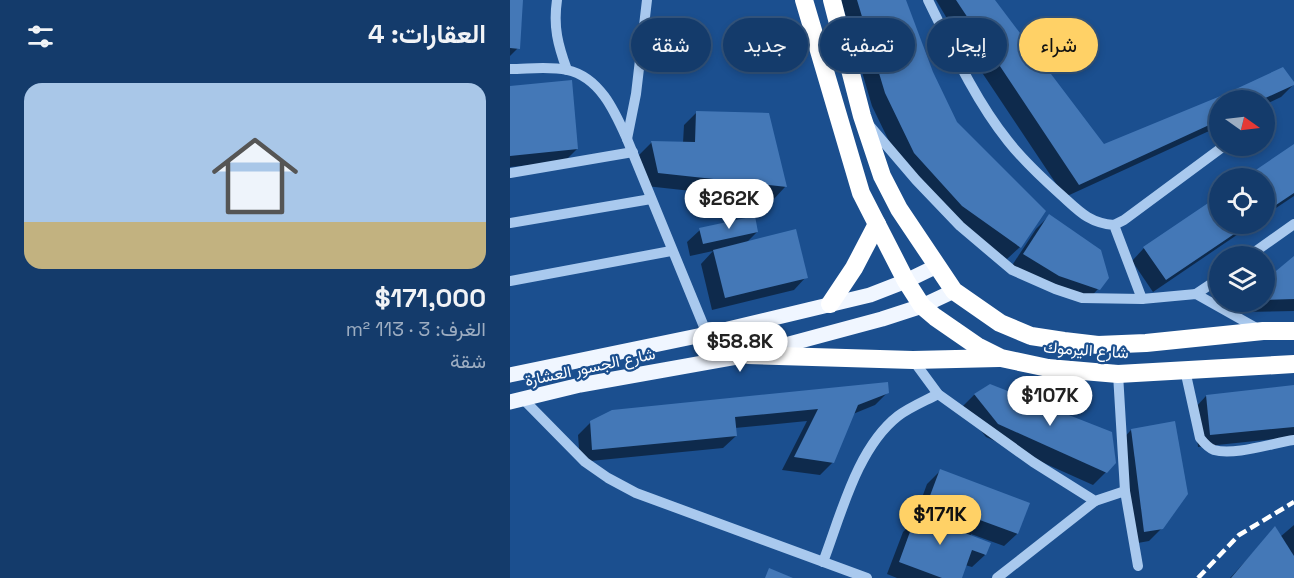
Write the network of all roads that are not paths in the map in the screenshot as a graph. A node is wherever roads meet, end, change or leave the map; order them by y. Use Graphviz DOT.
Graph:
graph roads {
  1 [pos="557,0"];
  2 [pos="647,0"];
  3 [pos="804,0"];
  4 [pos="832,0"];
  5 [pos="928,0"];
  6 [pos="510,69"];
  7 [pos="567,70"];
  8 [pos="862,116"];
  9 [pos="627,139"];
  10 [pos="633,152"];
  11 [pos="1210,156"];
  12 [pos="510,173"];
  13 [pos="651,199"];
  14 [pos="510,223"];
  15 [pos="877,224"];
  16 [pos="1294,224"];
  17 [pos="1114,225"];
  18 [pos="1263,246"];
  19 [pos="671,251"];
  20 [pos="936,266"];
  21 [pos="510,281"];
  22 [pos="906,281"];
  23 [pos="1209,285"];
  24 [pos="954,291"];
  25 [pos="1196,294"];
  26 [pos="1142,299"];
  27 [pos="830,304"];
  28 [pos="922,306"];
  29 [pos="1263,331"];
  30 [pos="1294,331"];
  31 [pos="707,334"];
  32 [pos="748,355"];
  33 [pos="1001,358"];
  34 [pos="913,360"];
  35 [pos="1294,364"];
  36 [pos="1185,370"];
  37 [pos="1118,374"];
  38 [pos="510,375"];
  39 [pos="938,394"];
  40 [pos="516,401"];
  41 [pos="1294,440"];
  42 [pos="1125,491"];
  43 [pos="1095,501"];
  44 [pos="823,562"];
  45 [pos="1138,566"];
  46 [pos="867,578"];
  47 [pos="997,578"];
  1 -- 7 [label="lane"];
  2 -- 9 [label="lane"];
  3 -- 15 [label="highway, شارع اليرموك"];
  4 -- 8 [label="highway, شارع اليرموك"];
  5 -- 17 [label="lane"];
  6 -- 7 [label="lane"];
  7 -- 9 [label="lane"];
  8 -- 20 [label="highway, شارع اليرموك"];
  8 -- 26 [label="lane"];
  9 -- 10 [label="lane"];
  10 -- 12 [label="lane"];
  10 -- 13 [label="lane"];
  11 -- 17 [label="lane"];
  13 -- 14 [label="lane"];
  13 -- 19 [label="lane"];
  15 -- 22 [label="highway, شارع اليرموك"];
  15 -- 27 [label="highway"];
  16 -- 18 [label="lane"];
  17 -- 26 [label="lane"];
  19 -- 21 [label="lane"];
  19 -- 31 [label="lane"];
  20 -- 22 [label="main road"];
  20 -- 24 [label="highway, شارع اليرموك"];
  22 -- 27 [label="main road, شارع الجسور العشارة"];
  22 -- 28 [label="highway, شارع اليرموك"];
  23 -- 25 [label="lane"];
  24 -- 28 [label="main road, شارع الجسور العشارة"];
  24 -- 29 [label="highway, شارع اليرموك"];
  25 -- 26 [label="lane"];
  25 -- 29 [label="lane"];
  27 -- 31 [label="main road, شارع الجسور العشارة"];
  28 -- 32 [label="main road, شارع الجسور العشارة"];
  28 -- 33 [label="highway, شارع اليرموك"];
  29 -- 30 [label="highway, شارع اليرموك"];
  31 -- 38 [label="main road, شارع الجسور العشارة"];
  32 -- 34 [label="highway"];
  32 -- 40 [label="main road, شارع الجسور العشارة"];
  33 -- 34 [label="highway"];
  33 -- 37 [label="highway, شارع اليرموك"];
  34 -- 39 [label="lane"];
  35 -- 36 [label="highway, شارع اليرموك"];
  36 -- 37 [label="highway, شارع اليرموك"];
  36 -- 41 [label="lane"];
  37 -- 42 [label="lane"];
  39 -- 43 [label="lane"];
  39 -- 44 [label="lane"];
  40 -- 44 [label="lane"];
  42 -- 43 [label="lane"];
  42 -- 45 [label="lane"];
  43 -- 47 [label="lane"];
  44 -- 46 [label="lane"];
}
